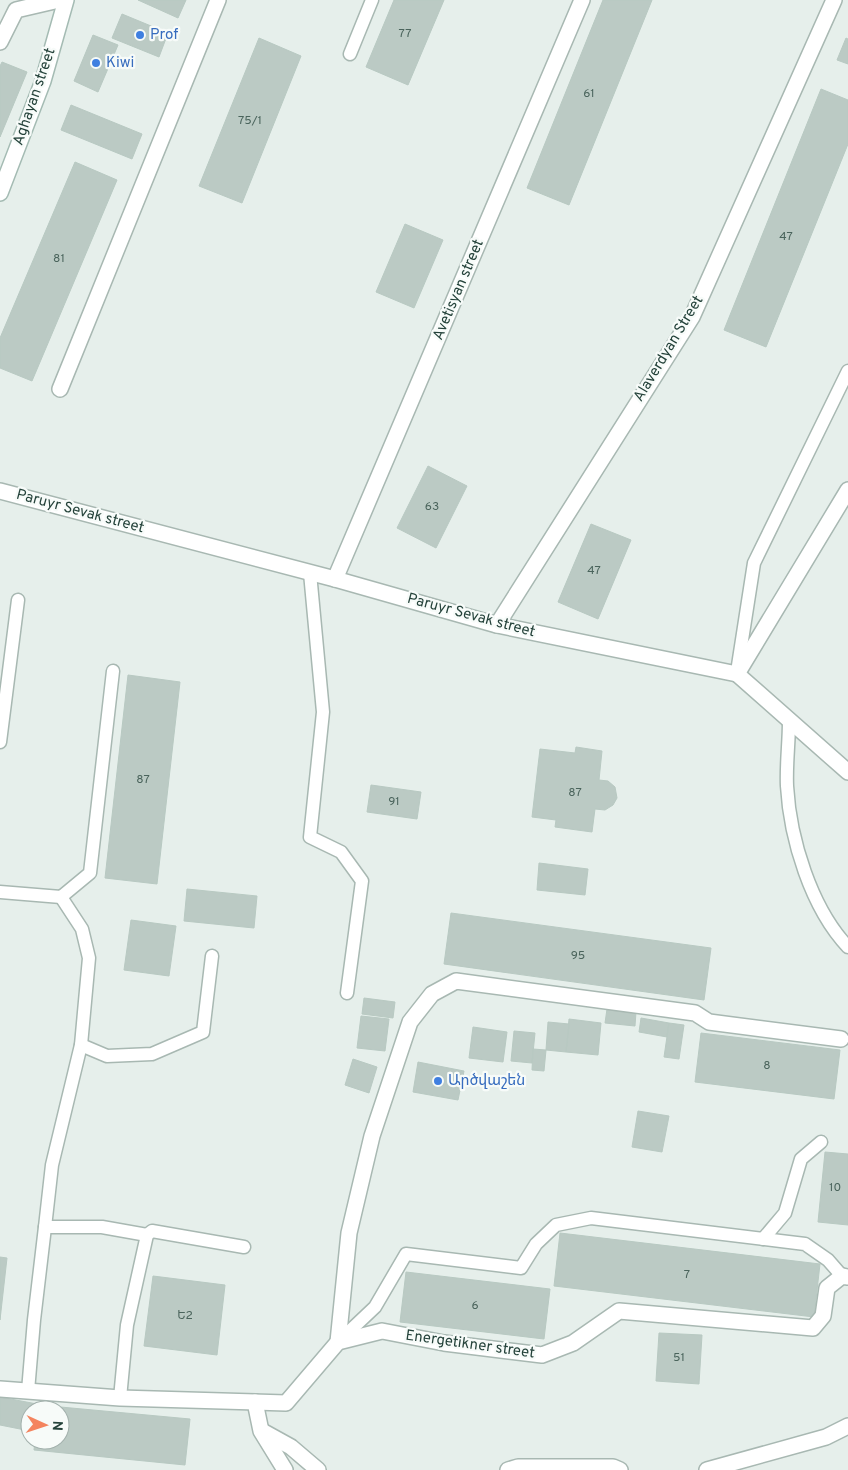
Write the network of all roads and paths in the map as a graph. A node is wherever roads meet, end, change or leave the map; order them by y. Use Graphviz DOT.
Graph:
graph roads {
  1 [pos="59,0"];
  2 [pos="66,0"];
  3 [pos="218,0"];
  4 [pos="372,0"];
  5 [pos="582,0"];
  6 [pos="834,0"];
  7 [pos="0,42"];
  8 [pos="350,54"];
  9 [pos="0,192"];
  10 [pos="848,371"];
  11 [pos="60,389"];
  12 [pos="848,490"];
  13 [pos="0,491"];
  14 [pos="310,573"];
  15 [pos="335,579"];
  16 [pos="18,600"];
  17 [pos="497,625"];
  18 [pos="113,671"];
  19 [pos="737,674"];
  20 [pos="790,721"];
  21 [pos="0,742"];
  22 [pos="848,772"];
  23 [pos="0,892"];
  24 [pos="61,897"];
  25 [pos="848,947"];
  26 [pos="212,956"];
  27 [pos="347,993"];
  28 [pos="845,1039"];
  29 [pos="82,1045"];
  30 [pos="821,1142"];
  31 [pos="45,1227"];
  32 [pos="146,1235"];
  33 [pos="763,1239"];
  34 [pos="244,1247"];
  35 [pos="845,1277"];
  36 [pos="338,1342"];
  37 [pos="0,1389"];
  38 [pos="28,1391"];
  39 [pos="120,1398"];
  40 [pos="256,1402"];
  41 [pos="848,1426"];
  42 [pos="261,1430"];
  43 [pos="286,1470"];
  44 [pos="318,1470"];
  45 [pos="508,1470"];
  46 [pos="620,1470"];
  47 [pos="707,1470"];
  1 -- 7 [label="street"];
  2 -- 9 [label="street, Aghayan street"];
  3 -- 11 [label="street"];
  4 -- 8 [label="lane"];
  5 -- 15 [label="street, Avetisyan street"];
  6 -- 17 [label="street, Alaverdyan Street"];
  10 -- 19 [label="lane"];
  12 -- 19 [label="street"];
  13 -- 14 [label="street, Paruyr Sevak street"];
  14 -- 15 [label="street, Paruyr Sevak street"];
  14 -- 27 [label="lane"];
  15 -- 17 [label="street, Paruyr Sevak street"];
  16 -- 21 [label="lane"];
  17 -- 19 [label="street, Paruyr Sevak street"];
  18 -- 24 [label="lane"];
  19 -- 20 [label="street"];
  20 -- 22 [label="street"];
  20 -- 25 [label="lane"];
  23 -- 24 [label="lane"];
  24 -- 29 [label="lane"];
  26 -- 29 [label="lane"];
  28 -- 36 [label="street"];
  29 -- 31 [label="lane"];
  30 -- 33 [label="lane"];
  31 -- 32 [label="lane"];
  31 -- 38 [label="lane"];
  32 -- 34 [label="lane"];
  32 -- 39 [label="lane"];
  33 -- 35 [label="lane"];
  33 -- 36 [label="lane"];
  35 -- 36 [label="street, Energetikner street"];
  36 -- 40 [label="street"];
  37 -- 38 [label="street"];
  38 -- 39 [label="street"];
  39 -- 40 [label="street"];
  40 -- 42 [label="street"];
  41 -- 47 [label="street"];
  42 -- 43 [label="street"];
  42 -- 44 [label="street"];
  45 -- 46 [label="street"];
}
